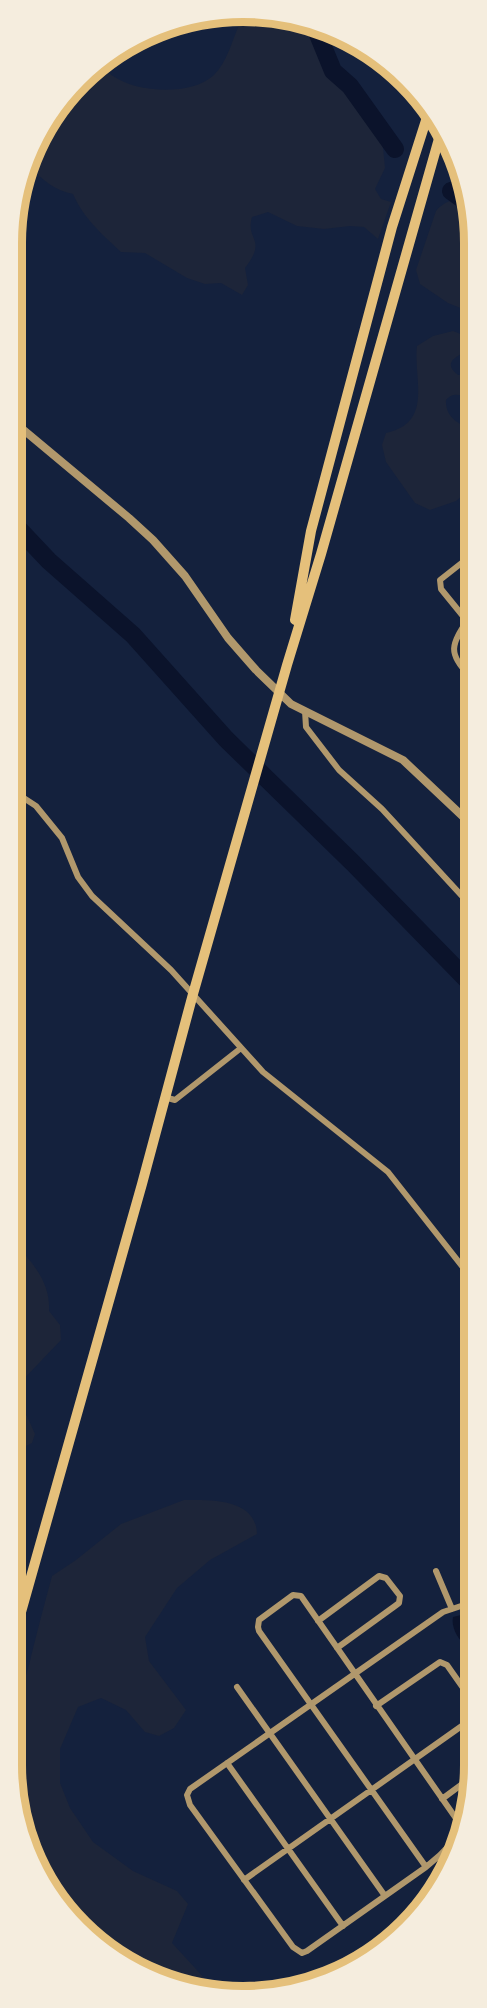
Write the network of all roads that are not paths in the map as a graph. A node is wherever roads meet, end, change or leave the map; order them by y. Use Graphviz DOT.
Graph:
graph roads {
  1 [pos="426,120"];
  2 [pos="439,140"];
  3 [pos="22,429"];
  4 [pos="464,561"];
  5 [pos="464,617"];
  6 [pos="464,626"];
  7 [pos="287,664"];
  8 [pos="464,669"];
  9 [pos="279,693"];
  10 [pos="305,711"];
  11 [pos="22,797"];
  12 [pos="464,818"];
  13 [pos="464,898"];
  14 [pos="193,994"];
  15 [pos="241,1048"];
  16 [pos="164,1097"];
  17 [pos="464,1269"];
  18 [pos="436,1571"];
  19 [pos="464,1605"];
  20 [pos="22,1609"];
  21 [pos="452,1609"];
  22 [pos="318,1621"];
  23 [pos="336,1648"];
  24 [pos="354,1674"];
  25 [pos="237,1687"];
  26 [pos="464,1689"];
  27 [pos="311,1704"];
  28 [pos="376,1706"];
  29 [pos="464,1724"];
  30 [pos="270,1733"];
  31 [pos="414,1760"];
  32 [pos="227,1763"];
  33 [pos="464,1783"];
  34 [pos="371,1790"];
  35 [pos="442,1799"];
  36 [pos="330,1820"];
  37 [pos="457,1820"];
  38 [pos="450,1845"];
  39 [pos="288,1849"];
  40 [pos="426,1867"];
  41 [pos="244,1880"];
  42 [pos="385,1896"];
  43 [pos="343,1926"];
  1 -- 7 [label="highway"];
  2 -- 7 [label="highway"];
  3 -- 9 [label="street"];
  4 -- 5 [label="street"];
  6 -- 8 [label="street"];
  7 -- 9 [label="highway"];
  9 -- 10 [label="street"];
  9 -- 14 [label="highway"];
  10 -- 12 [label="street"];
  10 -- 13 [label="street"];
  11 -- 14 [label="street"];
  14 -- 15 [label="street"];
  14 -- 16 [label="highway"];
  15 -- 16 [label="street"];
  15 -- 17 [label="street"];
  16 -- 20 [label="highway"];
  18 -- 21 [label="street"];
  19 -- 21 [label="street"];
  21 -- 24 [label="street"];
  22 -- 23 [label="street"];
  22 -- 23 [label="street"];
  22 -- 27 [label="street"];
  23 -- 24 [label="street"];
  24 -- 27 [label="street"];
  24 -- 28 [label="street"];
  25 -- 30 [label="street"];
  26 -- 28 [label="street"];
  27 -- 30 [label="street"];
  27 -- 34 [label="street"];
  28 -- 31 [label="street"];
  29 -- 31 [label="street"];
  30 -- 32 [label="street"];
  30 -- 36 [label="street"];
  31 -- 34 [label="street"];
  31 -- 35 [label="street"];
  32 -- 39 [label="street"];
  32 -- 41 [label="street"];
  33 -- 35 [label="street"];
  34 -- 36 [label="street"];
  34 -- 40 [label="street"];
  35 -- 37 [label="street"];
  36 -- 39 [label="street"];
  36 -- 42 [label="street"];
  38 -- 40 [label="street"];
  39 -- 41 [label="street"];
  39 -- 43 [label="street"];
  40 -- 42 [label="street"];
  41 -- 43 [label="street"];
  42 -- 43 [label="street"];
}
